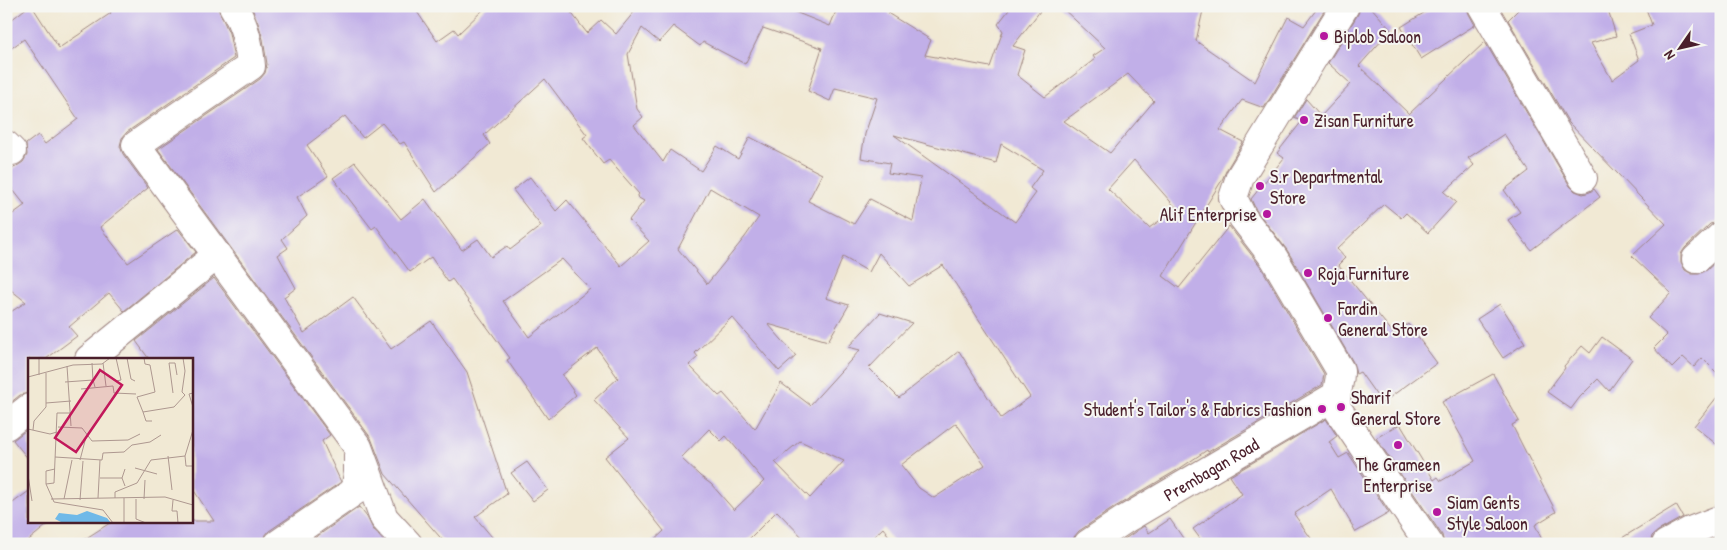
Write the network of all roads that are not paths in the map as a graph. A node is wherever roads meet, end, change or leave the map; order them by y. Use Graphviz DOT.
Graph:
graph roads {
  1 [pos="233,6"];
  2 [pos="1345,6"];
  3 [pos="1482,6"];
  4 [pos="1582,178"];
  5 [pos="1721,236"];
  6 [pos="217,255"];
  7 [pos="1696,259"];
  8 [pos="90,358"];
  9 [pos="1335,396"];
  10 [pos="28,409"];
  11 [pos="6,426"];
  12 [pos="358,447"];
  13 [pos="1721,519"];
  14 [pos="1095,542"];
  15 [pos="278,544"];
  16 [pos="408,544"];
  17 [pos="1429,544"];
  18 [pos="1666,544"];
  1 -- 6 [label="street"];
  2 -- 9 [label="street"];
  3 -- 4 [label="street"];
  5 -- 7 [label="street"];
  6 -- 8 [label="street"];
  6 -- 12 [label="street"];
  9 -- 14 [label="street, Prembagan Road"];
  9 -- 17 [label="street"];
  10 -- 11 [label="street"];
  12 -- 15 [label="street"];
  12 -- 16 [label="street"];
  13 -- 18 [label="street"];
}
